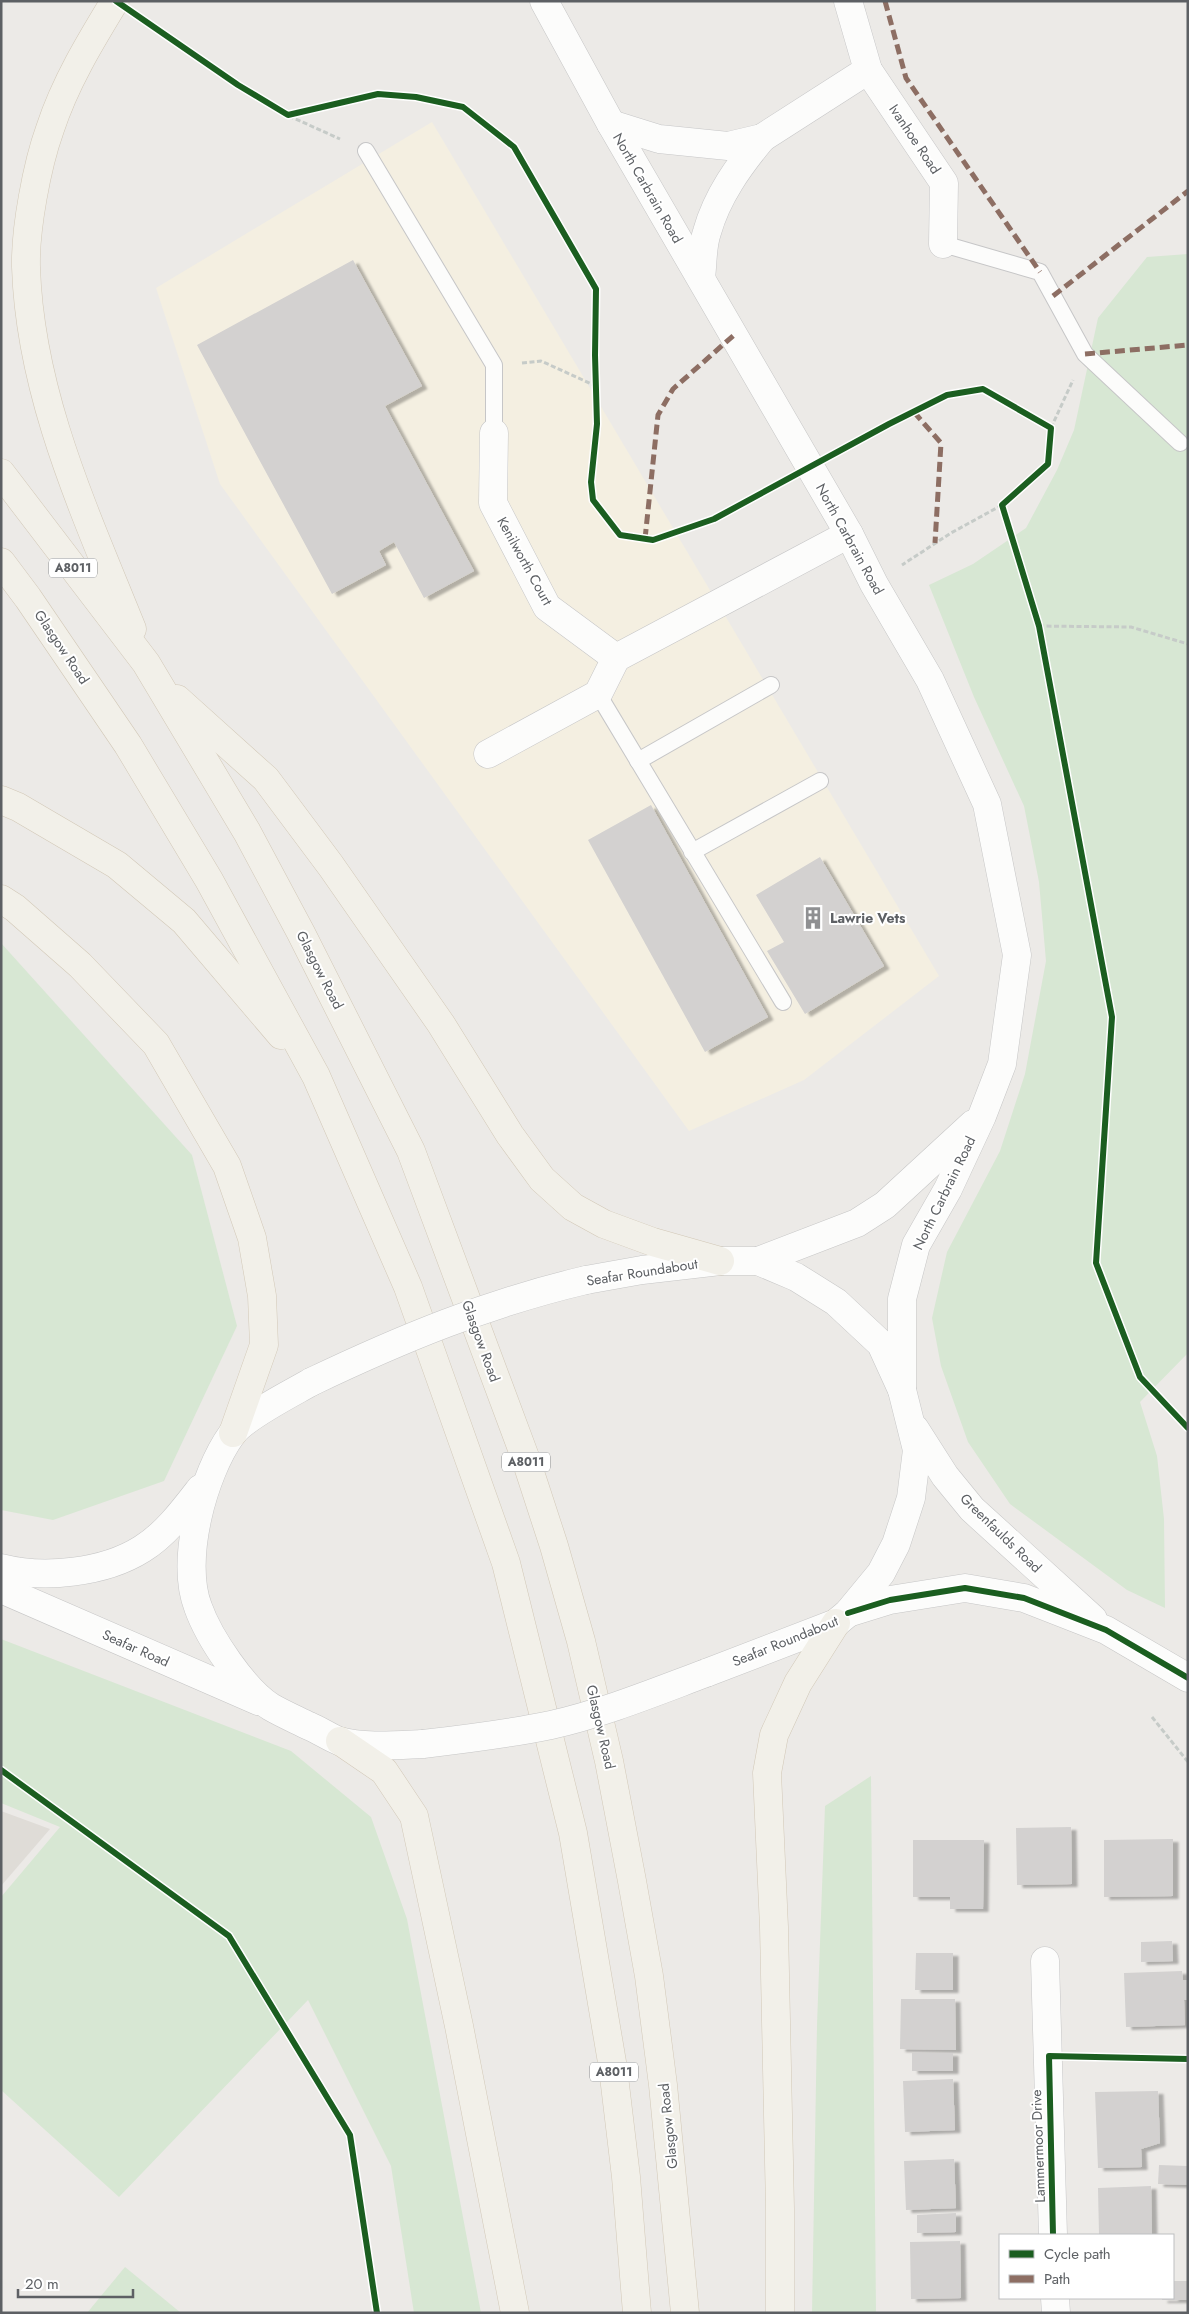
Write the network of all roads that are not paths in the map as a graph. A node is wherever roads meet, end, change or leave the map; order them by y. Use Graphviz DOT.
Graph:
graph roads {
  1 [pos="115,1"];
  2 [pos="544,1"];
  3 [pos="848,1"];
  4 [pos="559,14"];
  5 [pos="868,70"];
  6 [pos="611,124"];
  7 [pos="762,138"];
  8 [pos="366,151"];
  9 [pos="943,244"];
  10 [pos="701,278"];
  11 [pos="494,433"];
  12 [pos="1180,443"];
  13 [pos="1,472"];
  14 [pos="849,534"];
  15 [pos="1,562"];
  16 [pos="616,658"];
  17 [pos="151,671"];
  18 [pos="771,685"];
  19 [pos="598,694"];
  20 [pos="488,754"];
  21 [pos="638,761"];
  22 [pos="820,782"];
  23 [pos="1,800"];
  24 [pos="692,852"];
  25 [pos="1,899"];
  26 [pos="783,1002"];
  27 [pos="316,1076"];
  28 [pos="982,1116"];
  29 [pos="720,1261"];
  30 [pos="758,1261"];
  31 [pos="902,1390"];
  32 [pos="910,1422"];
  33 [pos="233,1432"];
  34 [pos="209,1478"];
  35 [pos="1,1568"];
  36 [pos="1,1589"];
  37 [pos="842,1618"];
  38 [pos="1106,1630"];
  39 [pos="1188,1678"];
  40 [pos="270,1707"];
  41 [pos="340,1741"];
  42 [pos="1045,1961"];
  43 [pos="1054,2234"];
  44 [pos="1055,2299"];
  45 [pos="515,2313"];
  46 [pos="637,2313"];
  47 [pos="685,2313"];
  48 [pos="780,2313"];
  49 [pos="1056,2313"];
  1 -- 17 [label="main road"];
  2 -- 4 [label="street, North Carbrain Road"];
  3 -- 5 [label="street, Ivanhoe Road"];
  4 -- 6 [label="street, North Carbrain Road"];
  5 -- 7 [label="street"];
  5 -- 9 [label="street, Ivanhoe Road"];
  6 -- 7 [label="street"];
  6 -- 10 [label="street, North Carbrain Road"];
  7 -- 10 [label="street"];
  8 -- 11 [label="lane"];
  9 -- 12 [label="lane"];
  10 -- 14 [label="street, North Carbrain Road"];
  11 -- 16 [label="street, Kenilworth Court"];
  13 -- 17 [label="main road, Glasgow Road / A8011"];
  14 -- 16 [label="street"];
  14 -- 28 [label="street, North Carbrain Road"];
  15 -- 27 [label="main road, Glasgow Road / A8011"];
  16 -- 19 [label="street"];
  17 -- 29 [label="main road"];
  17 -- 47 [label="main road, Glasgow Road / A8011"];
  18 -- 21 [label="lane"];
  19 -- 20 [label="street"];
  19 -- 21 [label="lane"];
  21 -- 24 [label="lane"];
  22 -- 24 [label="lane"];
  23 -- 27 [label="main road"];
  24 -- 26 [label="lane"];
  25 -- 33 [label="main road"];
  27 -- 46 [label="main road, Glasgow Road / A8011"];
  28 -- 30 [label="street, North Carbrain Road"];
  28 -- 31 [label="street, North Carbrain Road"];
  29 -- 30 [label="street, Seafar Roundabout"];
  29 -- 33 [label="street, Seafar Roundabout, bridge"];
  30 -- 31 [label="street, Seafar Roundabout"];
  31 -- 32 [label="street, Seafar Roundabout"];
  32 -- 37 [label="street, Seafar Roundabout"];
  32 -- 38 [label="street, Greenfaulds Road"];
  33 -- 34 [label="street, Seafar Roundabout"];
  34 -- 35 [label="street"];
  34 -- 40 [label="street, Seafar Roundabout"];
  36 -- 40 [label="street, Seafar Road"];
  37 -- 38 [label="street, Greenfaulds Road"];
  37 -- 41 [label="street, Seafar Roundabout, bridge"];
  37 -- 48 [label="main road"];
  38 -- 39 [label="street, Greenfaulds Road"];
  40 -- 41 [label="street, Seafar Roundabout"];
  41 -- 45 [label="main road"];
  42 -- 43 [label="street, Lammermoor Drive"];
  44 -- 49 [label="street"];
}
